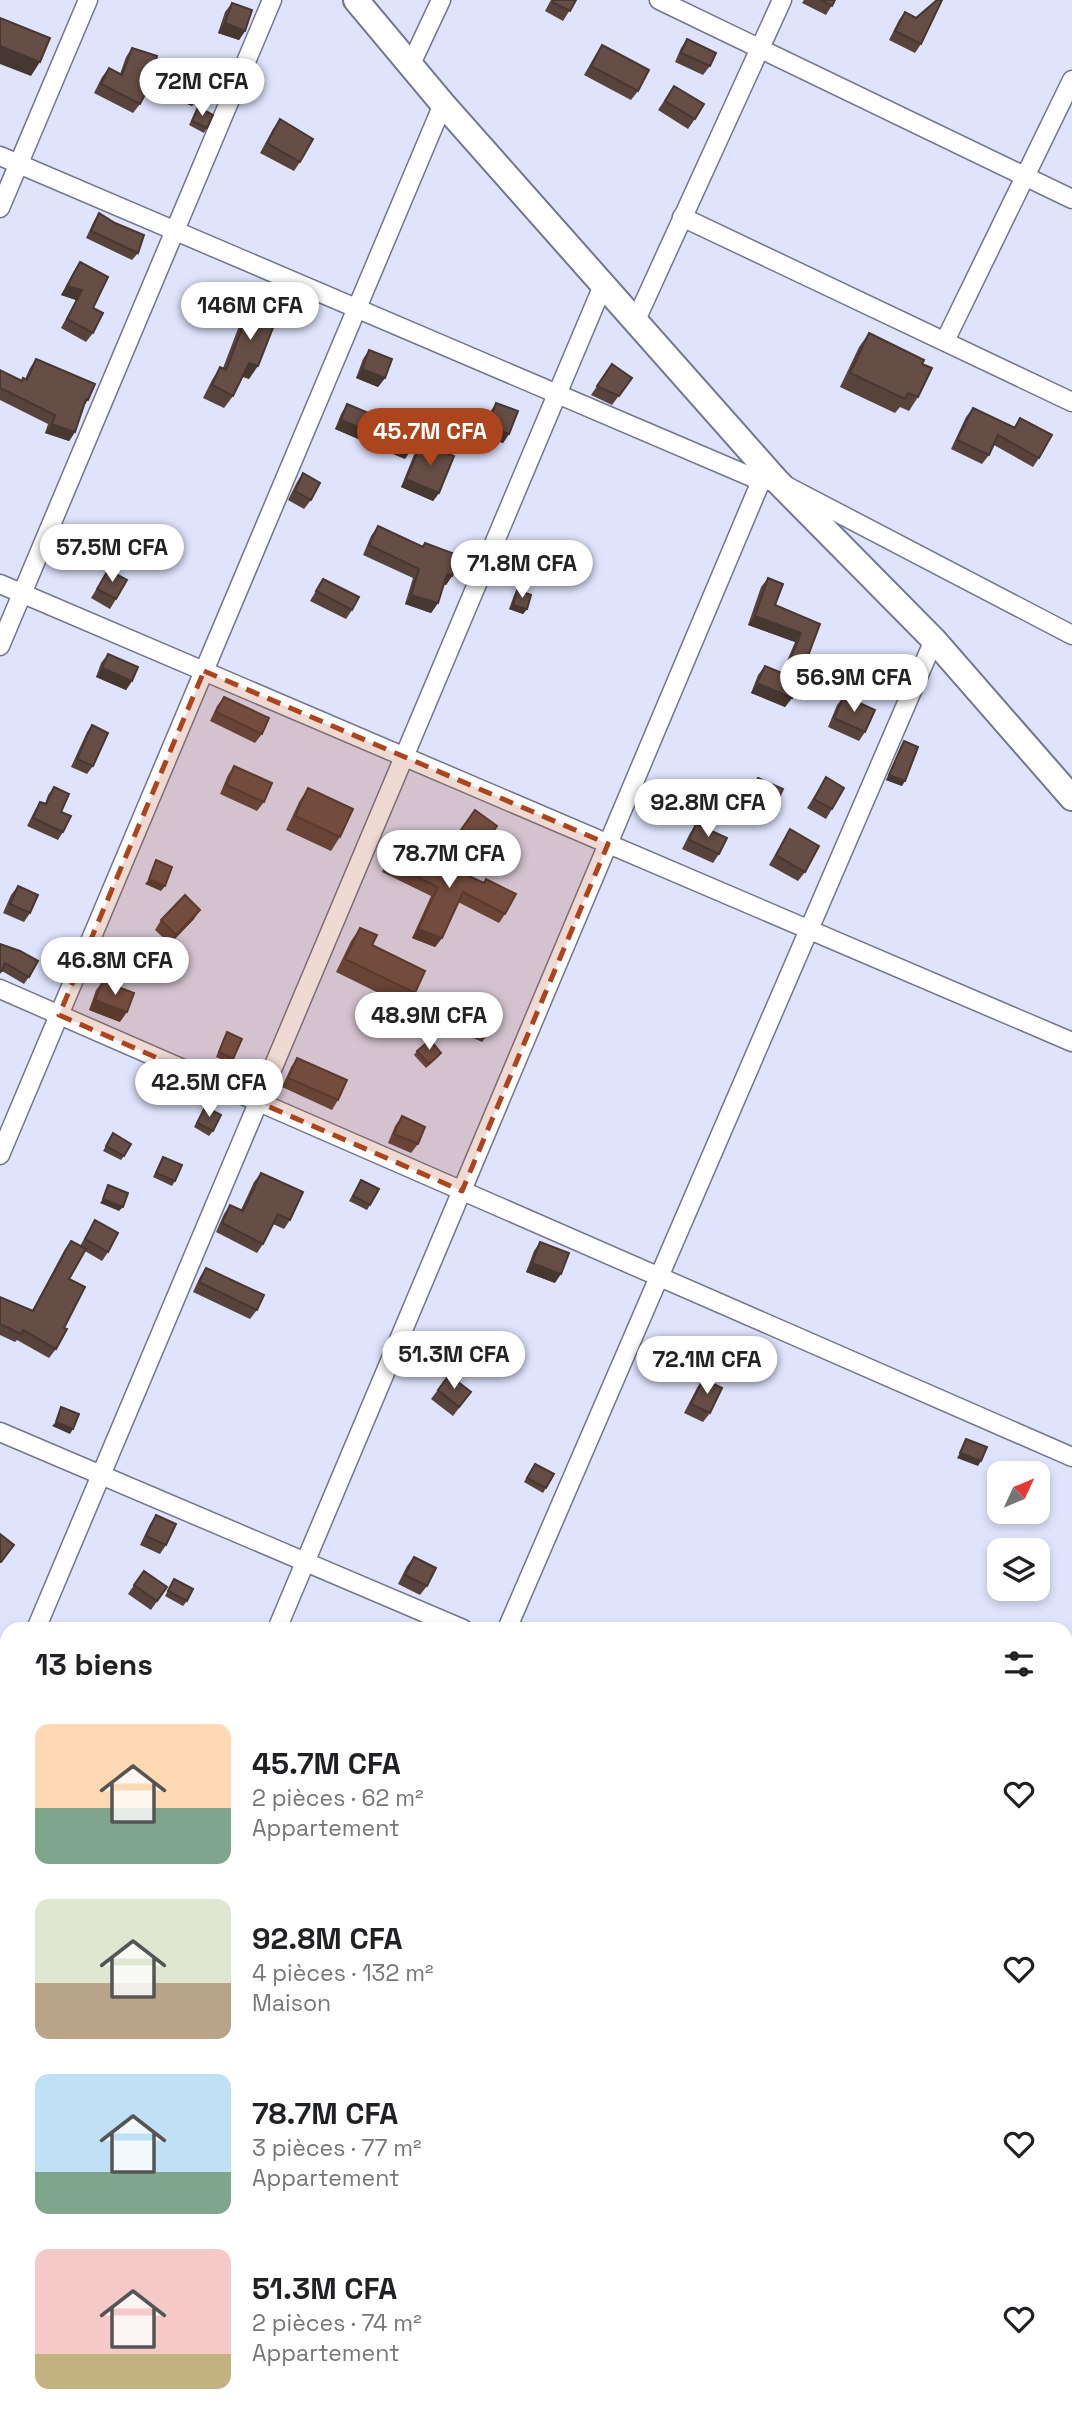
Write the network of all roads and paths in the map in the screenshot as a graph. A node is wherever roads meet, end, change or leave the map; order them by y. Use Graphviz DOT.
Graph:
graph roads {
  1 [pos="88,0"];
  2 [pos="272,0"];
  3 [pos="356,0"];
  4 [pos="442,0"];
  5 [pos="659,0"];
  6 [pos="782,0"];
  7 [pos="759,48"];
  8 [pos="411,64"];
  9 [pos="1072,80"];
  10 [pos="443,104"];
  11 [pos="0,156"];
  12 [pos="19,164"];
  13 [pos="1025,176"];
  14 [pos="1072,199"];
  15 [pos="0,208"];
  16 [pos="682,217"];
  17 [pos="175,231"];
  18 [pos="604,283"];
  19 [pos="357,309"];
  20 [pos="636,320"];
  21 [pos="945,341"];
  22 [pos="557,394"];
  23 [pos="1072,402"];
  24 [pos="769,481"];
  25 [pos="0,584"];
  26 [pos="22,593"];
  27 [pos="1072,635"];
  28 [pos="934,640"];
  29 [pos="0,646"];
  30 [pos="204,671"];
  31 [pos="404,757"];
  32 [pos="1072,798"];
  33 [pos="608,844"];
  34 [pos="809,930"];
  35 [pos="0,989"];
  36 [pos="59,1015"];
  37 [pos="1072,1042"];
  38 [pos="258,1102"];
  39 [pos="0,1155"];
  40 [pos="462,1191"];
  41 [pos="659,1277"];
  42 [pos="0,1432"];
  43 [pos="1072,1457"];
  44 [pos="101,1475"];
  45 [pos="305,1562"];
  46 [pos="39,1622"];
  47 [pos="280,1622"];
  48 [pos="446,1622"];
  49 [pos="511,1622"];
  1 -- 12 [label="street"];
  2 -- 17 [label="street"];
  3 -- 8 [label="street"];
  4 -- 8 [label="street"];
  5 -- 7 [label="street"];
  6 -- 7 [label="street"];
  7 -- 13 [label="street"];
  7 -- 16 [label="street"];
  8 -- 10 [label="street"];
  9 -- 13 [label="street"];
  10 -- 18 [label="street"];
  10 -- 19 [label="street"];
  11 -- 12 [label="street"];
  12 -- 15 [label="street"];
  12 -- 17 [label="street"];
  13 -- 14 [label="street"];
  13 -- 21 [label="street"];
  16 -- 20 [label="street"];
  16 -- 21 [label="street"];
  17 -- 19 [label="street"];
  17 -- 26 [label="street"];
  18 -- 20 [label="street"];
  18 -- 22 [label="street"];
  19 -- 22 [label="street"];
  19 -- 30 [label="street"];
  20 -- 24 [label="street"];
  21 -- 23 [label="street"];
  22 -- 24 [label="street"];
  22 -- 31 [label="street"];
  24 -- 27 [label="street"];
  24 -- 28 [label="street"];
  24 -- 33 [label="street"];
  25 -- 26 [label="street"];
  26 -- 29 [label="street"];
  26 -- 30 [label="street"];
  28 -- 32 [label="street"];
  28 -- 34 [label="street"];
  30 -- 31 [label="street"];
  30 -- 36 [label="street"];
  31 -- 33 [label="street"];
  31 -- 38 [label="street"];
  33 -- 34 [label="street"];
  33 -- 40 [label="street"];
  34 -- 37 [label="street"];
  34 -- 41 [label="street"];
  35 -- 36 [label="street"];
  36 -- 38 [label="street"];
  36 -- 39 [label="street"];
  38 -- 40 [label="street"];
  38 -- 44 [label="street"];
  40 -- 41 [label="street"];
  40 -- 45 [label="street"];
  41 -- 43 [label="street"];
  41 -- 49 [label="street"];
  42 -- 44 [label="street"];
  44 -- 45 [label="street"];
  44 -- 46 [label="street"];
  45 -- 47 [label="street"];
  45 -- 48 [label="street"];
}
